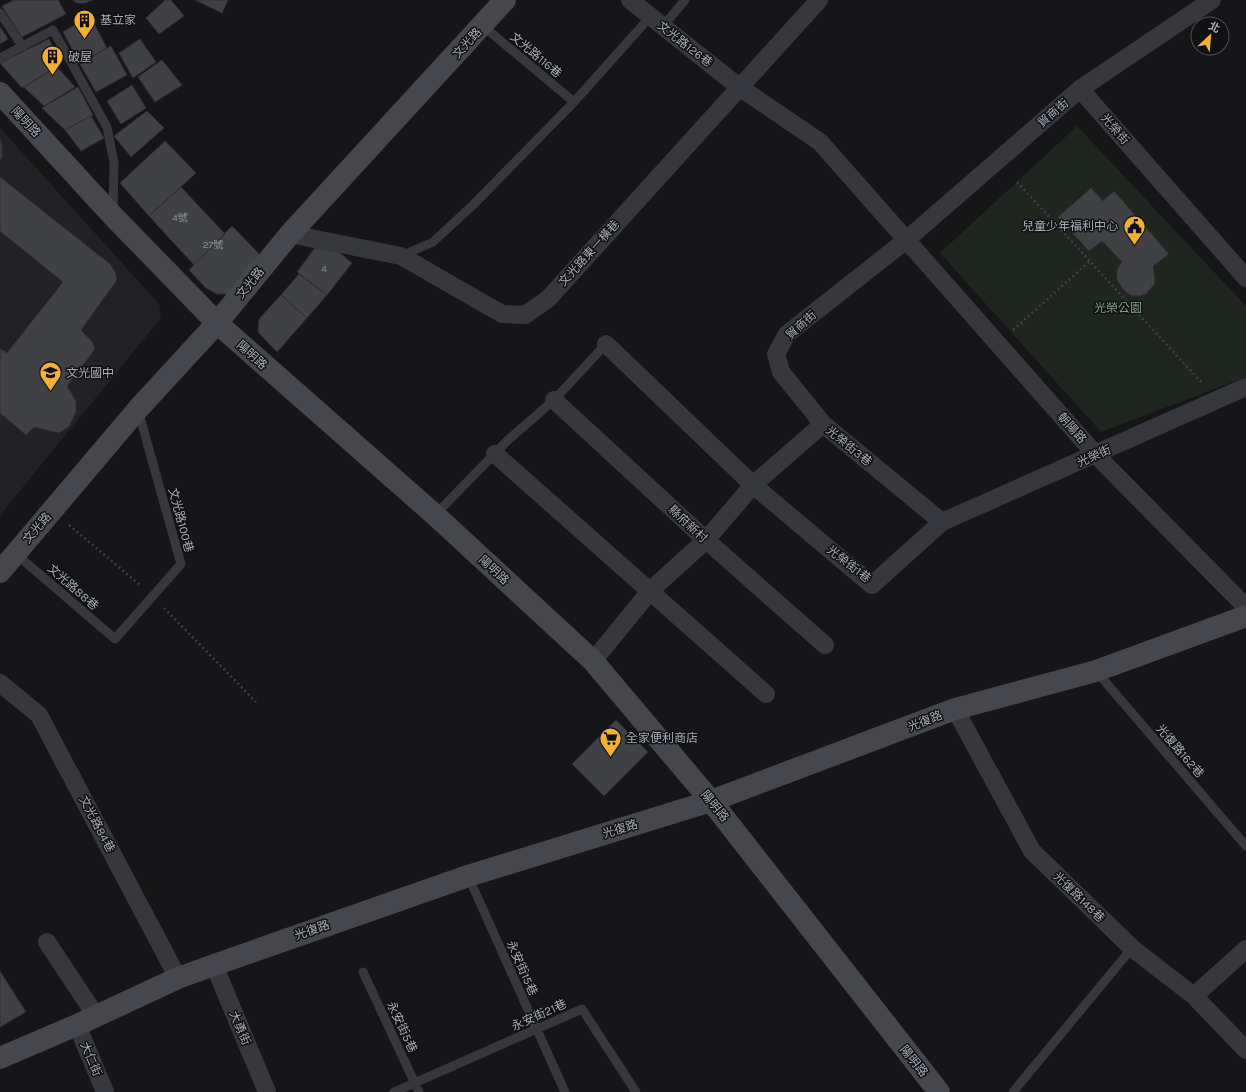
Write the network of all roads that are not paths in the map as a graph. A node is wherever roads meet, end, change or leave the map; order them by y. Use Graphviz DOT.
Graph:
graph roads {
  1 [pos="630,0"];
  2 [pos="685,0"];
  3 [pos="1212,0"];
  4 [pos="812,4"];
  5 [pos="493,9"];
  6 [pos="0,13"];
  7 [pos="656,22"];
  8 [pos="23,46"];
  9 [pos="0,58"];
  10 [pos="739,87"];
  11 [pos="1080,89"];
  12 [pos="0,93"];
  13 [pos="574,102"];
  14 [pos="113,216"];
  15 [pos="290,234"];
  16 [pos="905,241"];
  17 [pos="401,256"];
  18 [pos="1246,278"];
  19 [pos="217,323"];
  20 [pos="606,344"];
  21 [pos="776,354"];
  22 [pos="1246,387"];
  23 [pos="554,400"];
  24 [pos="138,409"];
  25 [pos="823,424"];
  26 [pos="495,454"];
  27 [pos="1096,455"];
  28 [pos="753,485"];
  29 [pos="435,515"];
  30 [pos="942,522"];
  31 [pos="706,540"];
  32 [pos="16,553"];
  33 [pos="0,572"];
  34 [pos="651,590"];
  35 [pos="1246,607"];
  36 [pos="1246,616"];
  37 [pos="115,639"];
  38 [pos="825,645"];
  39 [pos="592,661"];
  40 [pos="1096,671"];
  41 [pos="0,682"];
  42 [pos="766,694"];
  43 [pos="955,709"];
  44 [pos="712,801"];
  45 [pos="1246,846"];
  46 [pos="468,876"];
  47 [pos="47,942"];
  48 [pos="1132,948"];
  49 [pos="1246,948"];
  50 [pos="214,965"];
  51 [pos="363,972"];
  52 [pos="178,978"];
  53 [pos="1194,996"];
  54 [pos="87,1021"];
  55 [pos="536,1029"];
  56 [pos="1246,1050"];
  57 [pos="0,1058"];
  58 [pos="415,1083"];
  59 [pos="105,1092"];
  60 [pos="267,1092"];
  61 [pos="394,1092"];
  62 [pos="419,1092"];
  63 [pos="565,1092"];
  64 [pos="636,1092"];
  65 [pos="939,1092"];
  66 [pos="1013,1092"];
  1 -- 7 [label="street, 文光路126巷"];
  2 -- 7 [label="lane"];
  3 -- 11 [label="street, 貿商街"];
  4 -- 10 [label="street, 文光路東一橫巷"];
  5 -- 13 [label="lane, 文光路116巷"];
  5 -- 15 [label="street, 文光路"];
  6 -- 8 [label="lane"];
  7 -- 10 [label="street, 文光路126巷"];
  7 -- 13 [label="lane"];
  8 -- 9 [label="lane"];
  8 -- 14 [label="lane"];
  10 -- 16 [label="street"];
  10 -- 17 [label="street, 文光路東一橫巷"];
  11 -- 16 [label="street, 貿商街"];
  11 -- 18 [label="street, 光榮街"];
  12 -- 14 [label="street, 陽明路"];
  13 -- 17 [label="lane"];
  14 -- 19 [label="street, 陽明路"];
  15 -- 17 [label="street, 文光路東一橫巷"];
  15 -- 19 [label="street, 文光路"];
  16 -- 21 [label="street, 貿商街"];
  16 -- 27 [label="street, 朝陽路"];
  19 -- 24 [label="street, 文光路"];
  19 -- 29 [label="street, 陽明路"];
  20 -- 23 [label="lane"];
  20 -- 28 [label="street"];
  21 -- 25 [label="street, 光榮街3巷"];
  22 -- 27 [label="street, 光榮街"];
  23 -- 26 [label="lane"];
  23 -- 31 [label="street, 縣府新村"];
  24 -- 32 [label="street, 文光路"];
  24 -- 37 [label="lane, 文光路100巷"];
  25 -- 28 [label="street"];
  25 -- 30 [label="street, 光榮街3巷"];
  26 -- 29 [label="lane"];
  26 -- 34 [label="street"];
  27 -- 30 [label="street, 光榮街"];
  27 -- 35 [label="street, 朝陽路"];
  28 -- 30 [label="street, 光榮街1巷"];
  28 -- 31 [label="street"];
  29 -- 39 [label="street, 陽明路"];
  31 -- 34 [label="street"];
  31 -- 38 [label="street, 縣府新村"];
  32 -- 33 [label="street, 文光路"];
  32 -- 37 [label="lane, 文光路88巷"];
  34 -- 39 [label="street"];
  34 -- 42 [label="street"];
  36 -- 40 [label="street, 光復路"];
  39 -- 44 [label="street, 陽明路"];
  40 -- 43 [label="street, 光復路"];
  40 -- 45 [label="lane, 光復路162巷"];
  41 -- 52 [label="street, 文光路84巷"];
  43 -- 44 [label="street, 光復路"];
  43 -- 48 [label="street, 光復路148巷"];
  44 -- 46 [label="street, 光復路"];
  44 -- 65 [label="street, 陽明路"];
  46 -- 50 [label="street, 光復路"];
  46 -- 55 [label="lane, 永安街15巷"];
  47 -- 54 [label="street, 大仁街"];
  48 -- 53 [label="street, 光復路148巷"];
  48 -- 66 [label="lane"];
  49 -- 53 [label="street"];
  50 -- 52 [label="street, 光復路"];
  50 -- 60 [label="street, 大勇街"];
  51 -- 58 [label="lane, 永安街5巷"];
  52 -- 54 [label="street, 光復路"];
  53 -- 56 [label="street, 光復路148巷"];
  54 -- 57 [label="street, 光復路"];
  54 -- 59 [label="street, 大仁街"];
  55 -- 58 [label="lane, 永安街21巷"];
  55 -- 63 [label="lane, 永安街15巷"];
  55 -- 64 [label="lane, 永安街21巷"];
  58 -- 61 [label="lane, 永安街21巷"];
  58 -- 62 [label="lane, 永安街5巷"];
}
